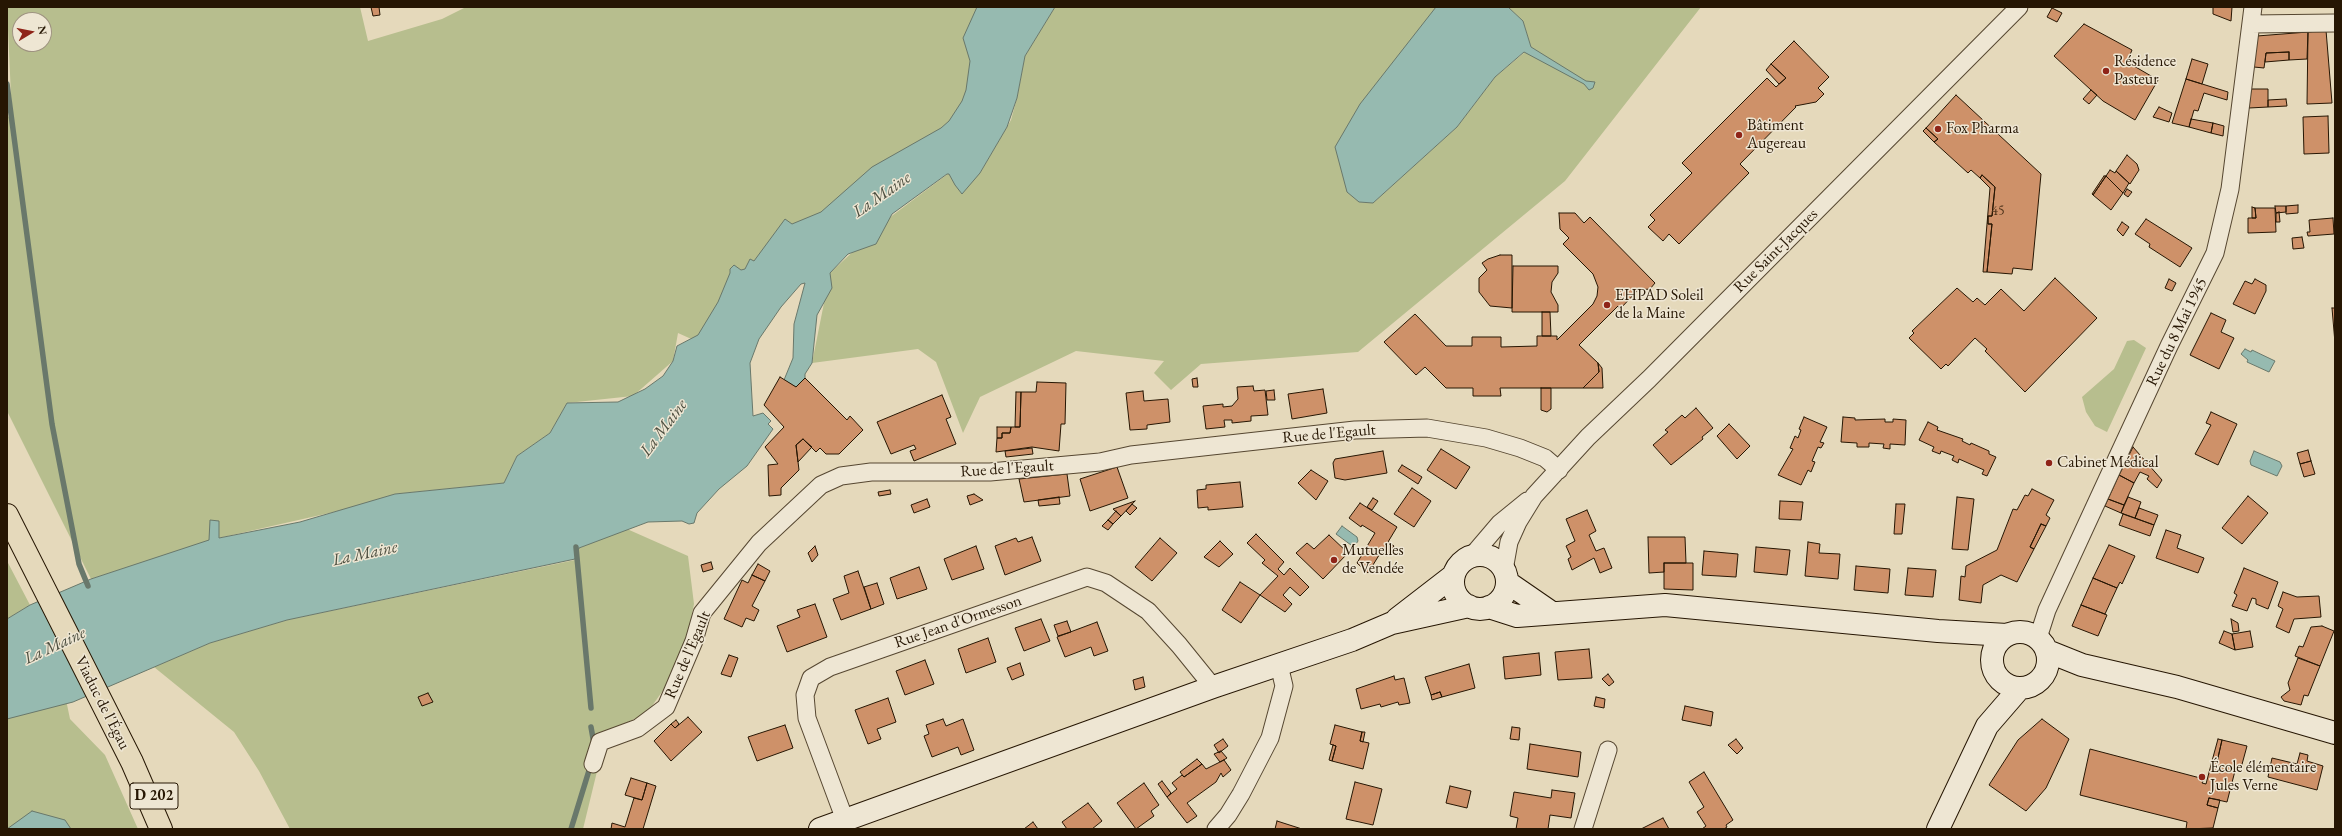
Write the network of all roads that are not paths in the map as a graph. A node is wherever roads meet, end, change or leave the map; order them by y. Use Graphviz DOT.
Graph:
graph roads {
  1 [pos="2019,7"];
  2 [pos="2253,7"];
  3 [pos="2335,23"];
  4 [pos="2251,24"];
  5 [pos="1559,470"];
  6 [pos="1534,496"];
  7 [pos="7,515"];
  8 [pos="1471,556"];
  9 [pos="1454,576"];
  10 [pos="1506,576"];
  11 [pos="1469,608"];
  12 [pos="1552,614"];
  13 [pos="1392,623"];
  14 [pos="1946,631"];
  15 [pos="2007,635"];
  16 [pos="2042,645"];
  17 [pos="1279,665"];
  18 [pos="2082,665"];
  19 [pos="1994,669"];
  20 [pos="2044,675"];
  21 [pos="1213,687"];
  22 [pos="2019,689"];
  23 [pos="1987,726"];
  24 [pos="2335,733"];
  25 [pos="1608,750"];
  26 [pos="132,762"];
  27 [pos="593,764"];
  28 [pos="845,820"];
  29 [pos="161,829"];
  30 [pos="177,829"];
  31 [pos="820,829"];
  32 [pos="1216,829"];
  33 [pos="1583,829"];
  34 [pos="1938,829"];
  1 -- 5 [label="street, Rue Saint-Jacques"];
  2 -- 4 [label="street, Rue du 8 Mai 1945"];
  3 -- 4 [label="street"];
  4 -- 16 [label="street, Rue du 8 Mai 1945"];
  5 -- 6 [label="street, Rue Saint-Jacques"];
  5 -- 27 [label="street, Rue de l'Egault"];
  6 -- 8 [label="street, Rue Saint-Jacques"];
  6 -- 10 [label="street, Rue Saint-Jacques"];
  7 -- 26 [label="main road, Viaduc de l'Égau / D 202"];
  8 -- 9 [label="main road"];
  8 -- 10 [label="main road"];
  9 -- 11 [label="main road"];
  9 -- 13 [label="main road"];
  10 -- 11 [label="main road"];
  10 -- 12 [label="main road"];
  11 -- 12 [label="main road"];
  11 -- 13 [label="main road"];
  12 -- 14 [label="main road"];
  13 -- 17 [label="main road"];
  14 -- 15 [label="main road"];
  14 -- 19 [label="main road"];
  15 -- 16 [label="main road"];
  15 -- 19 [label="main road"];
  16 -- 18 [label="main road"];
  16 -- 20 [label="main road"];
  17 -- 21 [label="main road"];
  17 -- 32 [label="street"];
  18 -- 20 [label="main road"];
  18 -- 24 [label="main road"];
  19 -- 22 [label="main road"];
  19 -- 23 [label="main road"];
  20 -- 22 [label="main road"];
  21 -- 28 [label="main road"];
  21 -- 28 [label="street, Rue Jean d'Ormesson"];
  22 -- 23 [label="main road"];
  23 -- 34 [label="main road"];
  25 -- 33 [label="street"];
  26 -- 29 [label="main road, D 202"];
  26 -- 30 [label="main road, D 202"];
  28 -- 31 [label="main road"];
}
